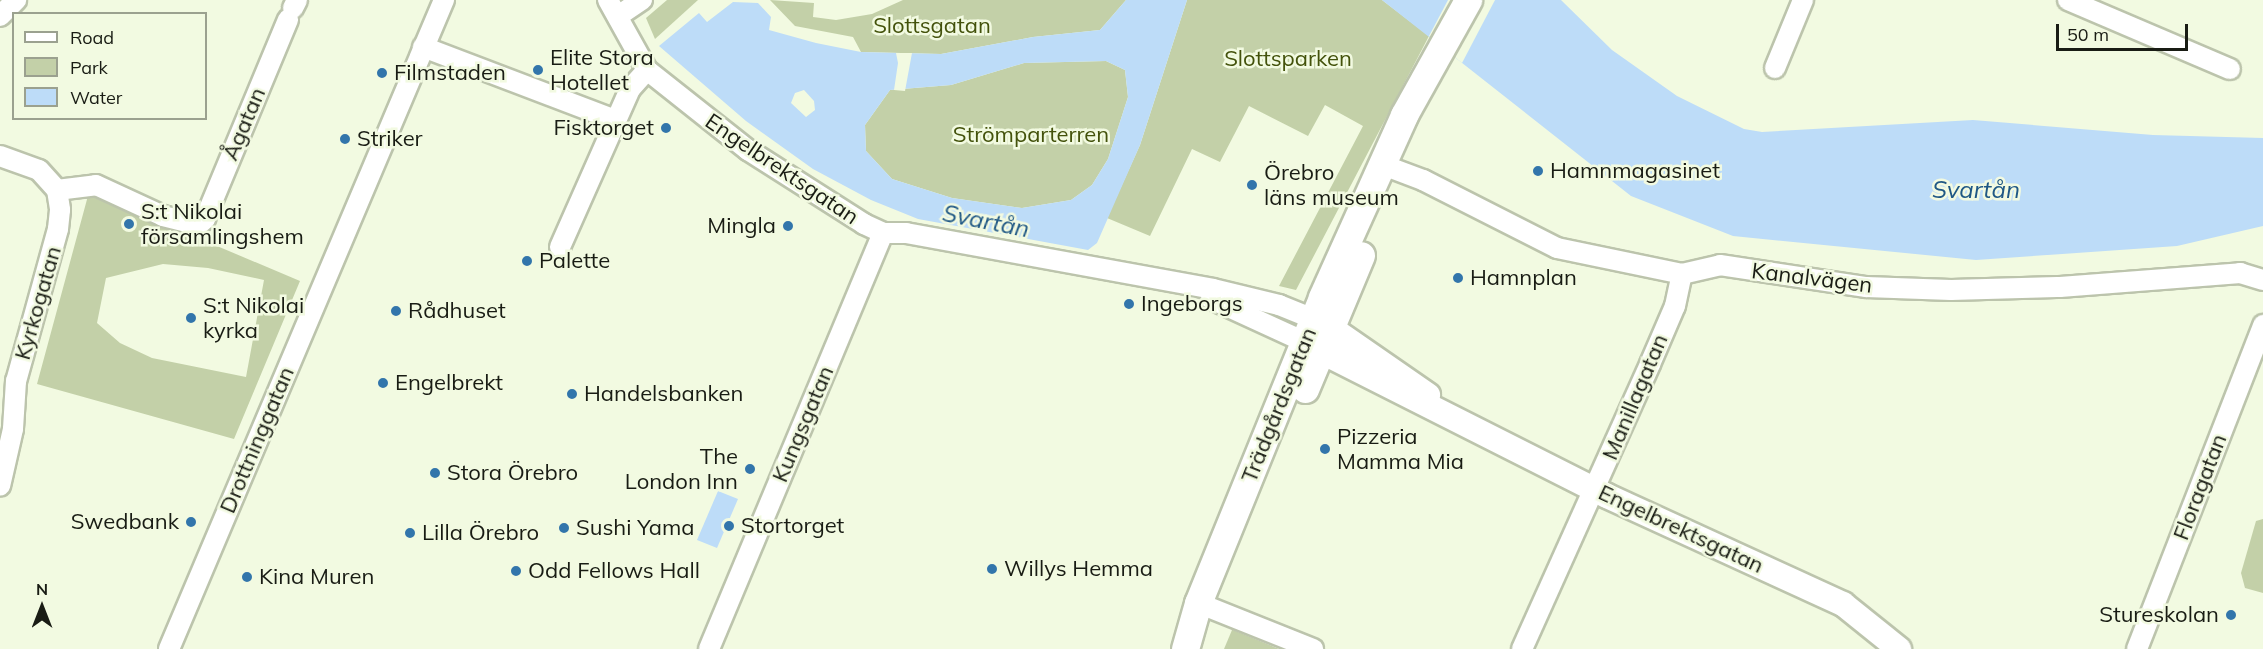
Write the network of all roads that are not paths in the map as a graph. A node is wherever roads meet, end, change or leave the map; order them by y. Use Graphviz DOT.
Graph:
graph roads {
  1 [pos="16,0"];
  2 [pos="444,0"];
  3 [pos="1468,0"];
  4 [pos="1803,0"];
  5 [pos="2068,0"];
  6 [pos="640,1"];
  7 [pos="613,8"];
  8 [pos="293,9"];
  9 [pos="0,16"];
  10 [pos="423,47"];
  11 [pos="1775,68"];
  12 [pos="2230,69"];
  13 [pos="647,70"];
  14 [pos="615,120"];
  15 [pos="0,156"];
  16 [pos="1390,168"];
  17 [pos="57,190"];
  18 [pos="883,233"];
  19 [pos="560,247"];
  20 [pos="1682,274"];
  21 [pos="2263,280"];
  22 [pos="2263,325"];
  23 [pos="1318,335"];
  24 [pos="8,379"];
  25 [pos="0,486"];
  26 [pos="1595,489"];
  27 [pos="1205,606"];
  28 [pos="170,649"];
  29 [pos="709,649"];
  30 [pos="1185,649"];
  31 [pos="1193,649"];
  32 [pos="1313,649"];
  33 [pos="1522,649"];
  34 [pos="1899,649"];
  35 [pos="2138,649"];
  1 -- 9 [label="street"];
  2 -- 10 [label="street, Drottninggatan"];
  3 -- 16 [label="main road, Trädgårdsgatan"];
  4 -- 11 [label="street"];
  5 -- 12 [label="street"];
  6 -- 7 [label="street"];
  7 -- 13 [label="street"];
  8 -- 17 [label="street, Ågatan"];
  10 -- 14 [label="street"];
  10 -- 28 [label="street, Drottninggatan"];
  13 -- 14 [label="street"];
  13 -- 18 [label="street, Engelbrektsgatan"];
  14 -- 19 [label="street"];
  15 -- 17 [label="street"];
  16 -- 20 [label="street, Kanalvägen"];
  16 -- 23 [label="main road, Trädgårdsgatan"];
  17 -- 24 [label="street, Kyrkogatan"];
  18 -- 23 [label="street, Engelbrektsgatan"];
  18 -- 29 [label="street, Kungsgatan"];
  20 -- 21 [label="street, Kanalvägen"];
  20 -- 26 [label="street, Manillagatan"];
  22 -- 35 [label="street, Floragatan"];
  23 -- 26 [label="street, Engelbrektsgatan"];
  23 -- 27 [label="main road, Trädgårdsgatan"];
  24 -- 25 [label="street, Kyrkogatan"];
  26 -- 33 [label="street, Manillagatan"];
  26 -- 34 [label="street, Engelbrektsgatan"];
  27 -- 30 [label="main road, Trädgårdsgatan"];
  27 -- 31 [label="main road, Trädgårdsgatan"];
  27 -- 32 [label="street"];
}
